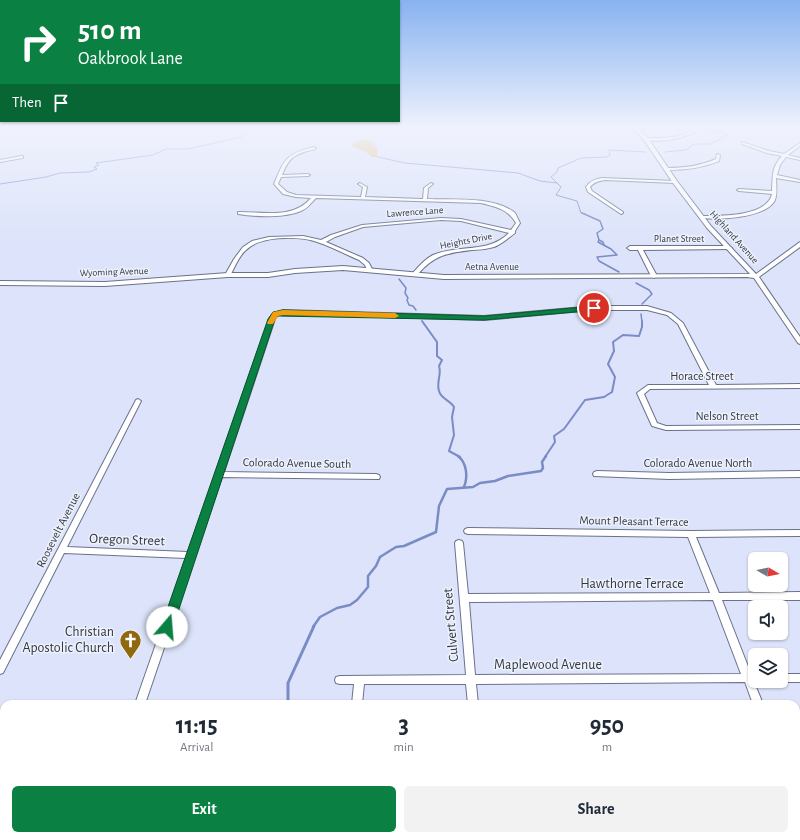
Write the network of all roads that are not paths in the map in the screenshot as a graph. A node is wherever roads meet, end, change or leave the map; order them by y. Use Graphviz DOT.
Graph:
graph roads {
  1 [pos="282,168"];
  2 [pos="685,168"];
  3 [pos="776,168"];
  4 [pos="667,169"];
  5 [pos="308,174"];
  6 [pos="280,176"];
  7 [pos="776,176"];
  8 [pos="800,180"];
  9 [pos="675,182"];
  10 [pos="360,184"];
  11 [pos="431,184"];
  12 [pos="739,190"];
  13 [pos="774,193"];
  14 [pos="314,197"];
  15 [pos="363,198"];
  16 [pos="425,200"];
  17 [pos="240,213"];
  18 [pos="622,213"];
  19 [pos="702,217"];
  20 [pos="513,232"];
  21 [pos="321,242"];
  22 [pos="800,244"];
  23 [pos="630,248"];
  24 [pos="640,248"];
  25 [pos="729,248"];
  26 [pos="368,269"];
  27 [pos="415,274"];
  28 [pos="228,275"];
  29 [pos="654,276"];
  30 [pos="756,277"];
  31 [pos="0,283"];
  32 [pos="800,342"];
  33 [pos="800,386"];
  34 [pos="714,387"];
  35 [pos="138,401"];
  36 [pos="654,424"];
  37 [pos="800,427"];
  38 [pos="218,474"];
  39 [pos="597,474"];
  40 [pos="800,474"];
  41 [pos="376,477"];
  42 [pos="468,531"];
  43 [pos="800,533"];
  44 [pos="691,534"];
  45 [pos="459,543"];
  46 [pos="62,550"];
  47 [pos="191,555"];
  48 [pos="800,596"];
  49 [pos="463,598"];
  50 [pos="717,598"];
  51 [pos="748,669"];
  52 [pos="0,670"];
  53 [pos="748,678"];
  54 [pos="788,678"];
  55 [pos="800,678"];
  56 [pos="471,679"];
  57 [pos="340,680"];
  58 [pos="359,680"];
  59 [pos="754,688"];
  60 [pos="141,700"];
  61 [pos="357,700"];
  62 [pos="473,700"];
  63 [pos="757,700"];
  1 -- 6 [label="street"];
  2 -- 4 [label="street"];
  3 -- 7 [label="street"];
  4 -- 9 [label="street, Highland Avenue"];
  5 -- 6 [label="street"];
  6 -- 14 [label="street"];
  7 -- 8 [label="street"];
  7 -- 13 [label="street"];
  9 -- 18 [label="street"];
  9 -- 19 [label="street, Highland Avenue"];
  10 -- 15 [label="street"];
  11 -- 16 [label="street"];
  12 -- 13 [label="street"];
  13 -- 19 [label="street"];
  14 -- 15 [label="street"];
  14 -- 17 [label="street"];
  15 -- 16 [label="street"];
  16 -- 20 [label="street"];
  19 -- 25 [label="street, Highland Avenue"];
  20 -- 21 [label="street, Lawrence Lane"];
  20 -- 27 [label="street, Heights Drive"];
  21 -- 26 [label="street"];
  21 -- 28 [label="street"];
  22 -- 30 [label="street"];
  23 -- 24 [label="street, Planet Street"];
  24 -- 25 [label="street, Planet Street"];
  24 -- 29 [label="street"];
  25 -- 30 [label="street, Highland Avenue"];
  26 -- 27 [label="street, Aetna Avenue"];
  26 -- 28 [label="street, Aetna Avenue"];
  27 -- 29 [label="street, Aetna Avenue"];
  28 -- 31 [label="street, Wyoming Avenue"];
  29 -- 30 [label="street, Aetna Avenue"];
  30 -- 32 [label="street, Highland Avenue"];
  33 -- 34 [label="street, Horace Street"];
  34 -- 36 [label="street, Horace Street"];
  34 -- 38 [label="street"];
  35 -- 46 [label="street, Roosevelt Avenue"];
  36 -- 37 [label="street, Nelson Street"];
  38 -- 41 [label="street, Colorado Avenue South"];
  38 -- 47 [label="street"];
  39 -- 40 [label="street, Colorado Avenue North"];
  42 -- 44 [label="street, Mount Pleasant Terrace"];
  43 -- 44 [label="street, Mount Pleasant Terrace"];
  44 -- 50 [label="street"];
  45 -- 49 [label="street, Culvert Street"];
  46 -- 47 [label="street, Oregon Street"];
  46 -- 52 [label="street, Roosevelt Avenue"];
  47 -- 60 [label="street"];
  48 -- 50 [label="street, Hawthorne Terrace"];
  49 -- 50 [label="street, Hawthorne Terrace"];
  49 -- 56 [label="street, Culvert Street"];
  50 -- 51 [label="street"];
  53 -- 56 [label="street, Maplewood Avenue"];
  54 -- 55 [label="street"];
  56 -- 58 [label="street, Maplewood Avenue"];
  56 -- 62 [label="street, Culvert Street"];
  57 -- 58 [label="street, Maplewood Avenue"];
  58 -- 61 [label="street"];
  59 -- 63 [label="street"];
}
